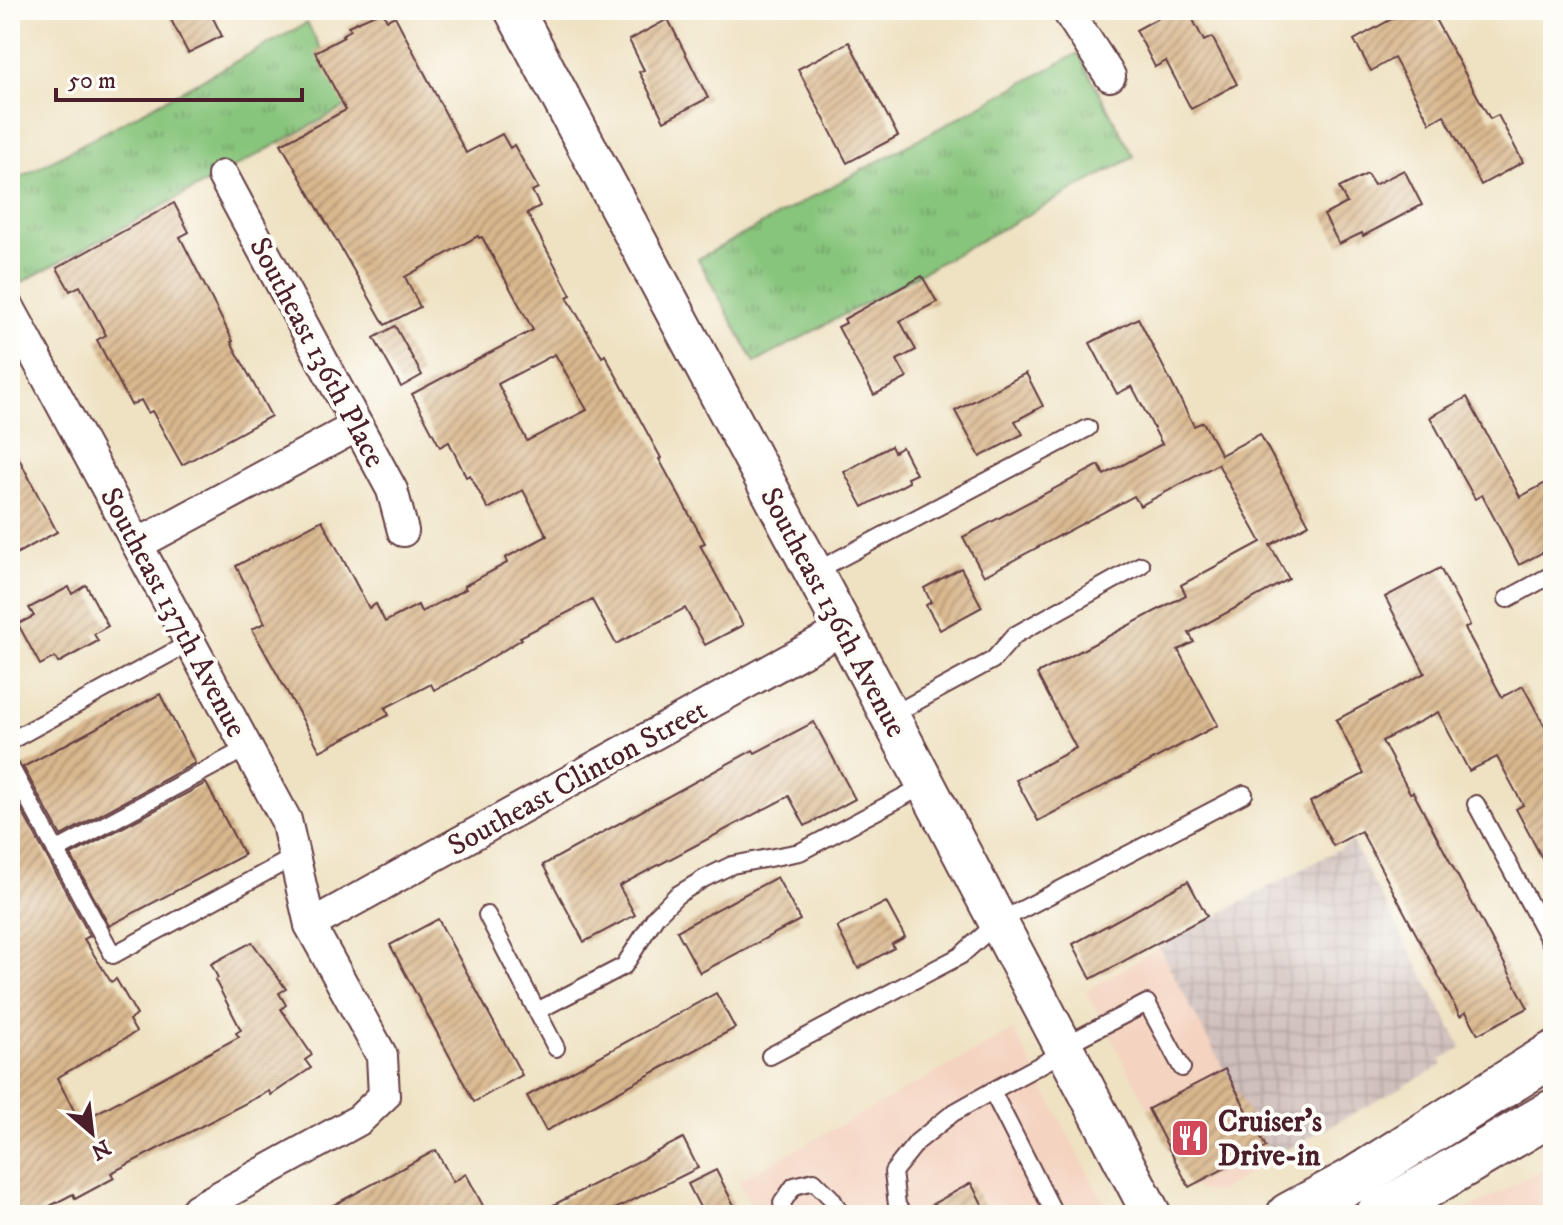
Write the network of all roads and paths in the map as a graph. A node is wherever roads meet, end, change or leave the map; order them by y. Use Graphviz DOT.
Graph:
graph roads {
  1 [pos="514,10"];
  2 [pos="1067,10"];
  3 [pos="1110,76"];
  4 [pos="223,176"];
  5 [pos="10,309"];
  6 [pos="357,426"];
  7 [pos="1088,428"];
  8 [pos="403,531"];
  9 [pos="138,544"];
  10 [pos="1141,565"];
  11 [pos="814,572"];
  12 [pos="1553,574"];
  13 [pos="1507,599"];
  14 [pos="844,629"];
  15 [pos="191,642"];
  16 [pos="890,716"];
  17 [pos="10,741"];
  18 [pos="247,748"];
  19 [pos="10,766"];
  20 [pos="925,785"];
  21 [pos="1244,794"];
  22 [pos="1476,804"];
  23 [pos="56,851"];
  24 [pos="294,857"];
  25 [pos="487,915"];
  26 [pos="998,922"];
  27 [pos="310,925"];
  28 [pos="1553,947"];
  29 [pos="537,1011"];
  30 [pos="556,1048"];
  31 [pos="1065,1048"];
  32 [pos="1553,1054"];
  33 [pos="770,1056"];
  34 [pos="1182,1068"];
  35 [pos="992,1091"];
  36 [pos="1553,1112"];
  37 [pos="192,1215"];
  38 [pos="784,1215"];
  39 [pos="841,1215"];
  40 [pos="903,1215"];
  41 [pos="1055,1215"];
  42 [pos="1152,1215"];
  43 [pos="1289,1215"];
  44 [pos="1378,1215"];
  1 -- 11 [label="street, Southeast 136th Avenue"];
  2 -- 3 [label="street"];
  4 -- 6 [label="street, Southeast 136th Place"];
  5 -- 9 [label="street, Southeast 137th Avenue"];
  6 -- 8 [label="street, Southeast 136th Place"];
  6 -- 9 [label="street"];
  7 -- 11 [label="lane"];
  9 -- 15 [label="street, Southeast 137th Avenue"];
  10 -- 16 [label="lane"];
  11 -- 14 [label="street, Southeast 136th Avenue"];
  12 -- 13 [label="lane"];
  14 -- 16 [label="street, Southeast 136th Avenue"];
  14 -- 27 [label="street, Southeast Clinton Street"];
  15 -- 17 [label="lane"];
  15 -- 18 [label="street, Southeast 137th Avenue"];
  16 -- 20 [label="street, Southeast 136th Avenue"];
  18 -- 23 [label="lane"];
  18 -- 24 [label="street, Southeast 137th Avenue"];
  19 -- 23 [label="lane"];
  20 -- 26 [label="street, Southeast 136th Avenue"];
  20 -- 29 [label="lane"];
  21 -- 26 [label="lane"];
  22 -- 28 [label="lane"];
  23 -- 24 [label="lane"];
  24 -- 27 [label="street, Southeast 137th Avenue"];
  25 -- 29 [label="lane"];
  26 -- 31 [label="street, Southeast 136th Avenue"];
  26 -- 33 [label="lane"];
  27 -- 37 [label="street, Southeast 137th Avenue"];
  29 -- 30 [label="lane"];
  31 -- 34 [label="lane"];
  31 -- 35 [label="lane"];
  31 -- 42 [label="street, Southeast 136th Avenue"];
  32 -- 43 [label="main road"];
  35 -- 40 [label="lane"];
  35 -- 41 [label="lane"];
  36 -- 44 [label="main road"];
  38 -- 39 [label="lane"];
}
